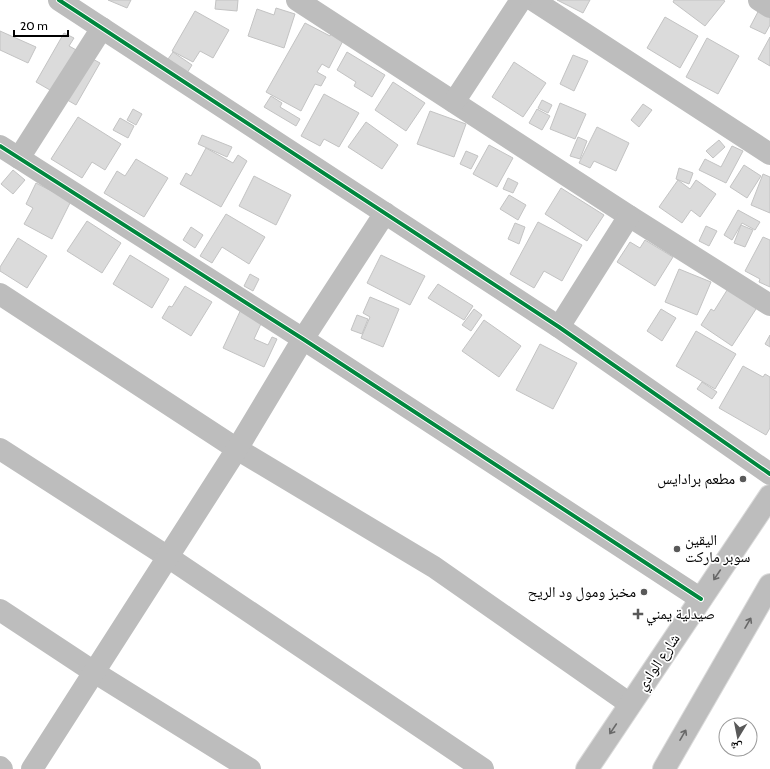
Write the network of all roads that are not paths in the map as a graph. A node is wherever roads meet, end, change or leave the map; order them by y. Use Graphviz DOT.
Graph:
graph roads {
  1 [pos="59,0"];
  2 [pos="297,0"];
  3 [pos="521,0"];
  4 [pos="533,0"];
  5 [pos="759,0"];
  6 [pos="770,7"];
  7 [pos="102,28"];
  8 [pos="454,102"];
  9 [pos="0,146"];
  10 [pos="770,154"];
  11 [pos="19,158"];
  12 [pos="385,213"];
  13 [pos="629,216"];
  14 [pos="0,294"];
  15 [pos="770,305"];
  16 [pos="559,327"];
  17 [pos="303,339"];
  18 [pos="237,448"];
  19 [pos="0,449"];
  20 [pos="770,474"];
  21 [pos="770,496"];
  22 [pos="168,557"];
  23 [pos="770,585"];
  24 [pos="701,599"];
  25 [pos="0,610"];
  26 [pos="94,672"];
  27 [pos="630,704"];
  28 [pos="32,769"];
  29 [pos="250,769"];
  30 [pos="482,769"];
  31 [pos="587,769"];
  32 [pos="664,769"];
  1 -- 7 [label="street"];
  2 -- 8 [label="street"];
  3 -- 8 [label="street"];
  4 -- 10 [label="street"];
  5 -- 6 [label="street"];
  7 -- 11 [label="street"];
  7 -- 12 [label="street"];
  8 -- 13 [label="street"];
  9 -- 11 [label="street"];
  11 -- 17 [label="street"];
  12 -- 16 [label="street"];
  12 -- 17 [label="street"];
  13 -- 15 [label="street"];
  13 -- 16 [label="street"];
  14 -- 18 [label="street"];
  16 -- 20 [label="street"];
  17 -- 18 [label="street"];
  17 -- 24 [label="street"];
  18 -- 22 [label="street"];
  18 -- 27 [label="street"];
  19 -- 22 [label="street"];
  21 -- 24 [label="street, شارع الوادي, one-way"];
  22 -- 26 [label="street"];
  22 -- 30 [label="street"];
  32 -- 23 [label="street, one-way"];
  24 -- 27 [label="street, شارع الوادي"];
  25 -- 26 [label="street"];
  26 -- 28 [label="street"];
  26 -- 29 [label="street"];
  27 -- 31 [label="street, شارع الوادي, one-way"];
}
